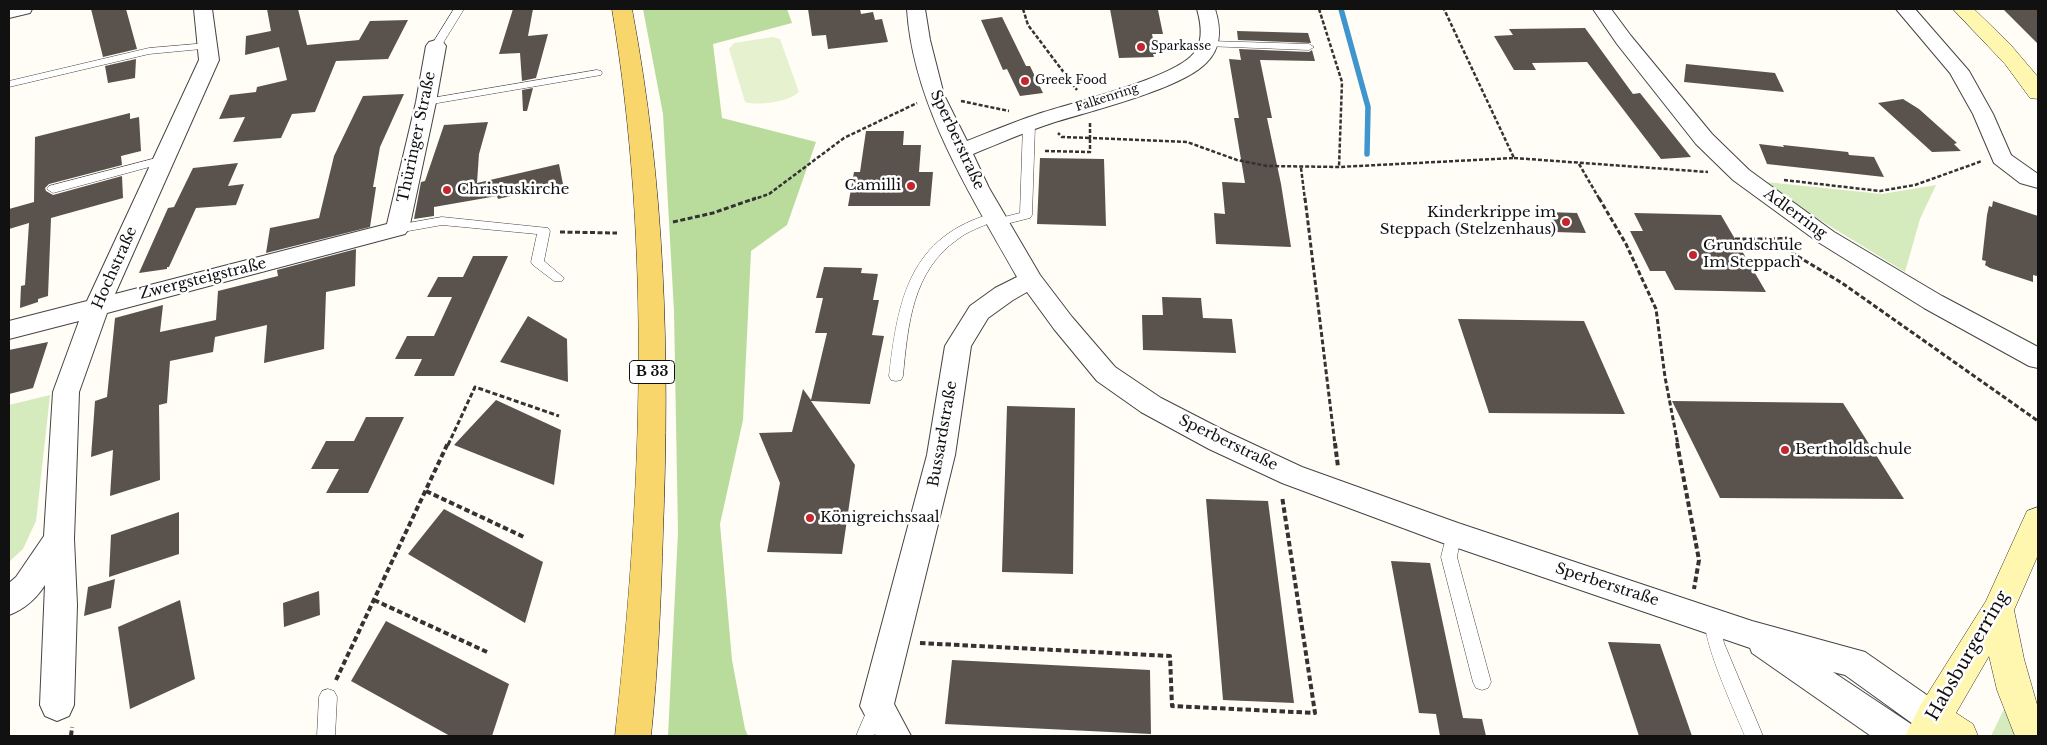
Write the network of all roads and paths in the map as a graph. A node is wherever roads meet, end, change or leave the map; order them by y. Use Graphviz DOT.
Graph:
graph roads {
  1 [pos="23,9"];
  2 [pos="204,9"];
  3 [pos="459,9"];
  4 [pos="622,9"];
  5 [pos="916,9"];
  6 [pos="1023,9"];
  7 [pos="1206,9"];
  8 [pos="1319,9"];
  9 [pos="1444,9"];
  10 [pos="1602,9"];
  11 [pos="1905,9"];
  12 [pos="1963,9"];
  13 [pos="9,12"];
  14 [pos="1209,44"];
  15 [pos="208,46"];
  16 [pos="436,46"];
  17 [pos="1309,47"];
  18 [pos="597,73"];
  19 [pos="9,84"];
  20 [pos="2038,93"];
  21 [pos="934,95"];
  22 [pos="426,102"];
  23 [pos="1089,110"];
  24 [pos="1037,122"];
  25 [pos="1062,137"];
  26 [pos="1090,138"];
  27 [pos="960,151"];
  28 [pos="1039,151"];
  29 [pos="1514,158"];
  30 [pos="2002,158"];
  31 [pos="164,160"];
  32 [pos="1579,163"];
  33 [pos="1339,166"];
  34 [pos="1301,168"];
  35 [pos="1741,175"];
  36 [pos="2038,181"];
  37 [pos="53,189"];
  38 [pos="996,219"];
  39 [pos="673,222"];
  40 [pos="397,229"];
  41 [pos="544,231"];
  42 [pos="617,233"];
  43 [pos="1794,238"];
  44 [pos="1735,239"];
  45 [pos="1769,239"];
  46 [pos="558,278"];
  47 [pos="1031,280"];
  48 [pos="97,306"];
  49 [pos="9,330"];
  50 [pos="2038,359"];
  51 [pos="896,376"];
  52 [pos="559,416"];
  53 [pos="2038,421"];
  54 [pos="1292,475"];
  55 [pos="426,491"];
  56 [pos="1341,493"];
  57 [pos="2038,520"];
  58 [pos="1453,534"];
  59 [pos="526,538"];
  60 [pos="59,539"];
  61 [pos="1694,592"];
  62 [pos="374,600"];
  63 [pos="9,601"];
  64 [pos="1998,610"];
  65 [pos="1712,620"];
  66 [pos="1752,635"];
  67 [pos="894,642"];
  68 [pos="488,652"];
  69 [pos="1482,682"];
  70 [pos="328,697"];
  71 [pos="57,705"];
  72 [pos="877,706"];
  73 [pos="1938,730"];
  74 [pos="326,736"];
  75 [pos="633,736"];
  76 [pos="865,736"];
  77 [pos="894,736"];
  78 [pos="1754,736"];
  79 [pos="1899,736"];
  80 [pos="2033,736"];
  1 -- 13 [label="street"];
  2 -- 15 [label="street, Hochstraße"];
  3 -- 16 [label="lane"];
  4 -- 75 [label="main road, B 33"];
  5 -- 21 [label="street, Sperberstraße"];
  6 -- 23 [label="path"];
  7 -- 14 [label="street"];
  8 -- 33 [label="path"];
  9 -- 29 [label="path"];
  10 -- 35 [label="street, Adlerring"];
  11 -- 30 [label="street"];
  12 -- 20 [label="street"];
  14 -- 17 [label="lane"];
  14 -- 23 [label="street, Falkenring"];
  15 -- 19 [label="lane"];
  15 -- 31 [label="street, Hochstraße"];
  16 -- 22 [label="street, Thüringer Straße"];
  18 -- 22 [label="lane"];
  21 -- 24 [label="path"];
  21 -- 27 [label="street, Sperberstraße"];
  21 -- 39 [label="path"];
  22 -- 40 [label="street, Thüringer Straße"];
  23 -- 24 [label="street, Falkenring"];
  23 -- 26 [label="path"];
  24 -- 27 [label="street, Falkenring"];
  24 -- 38 [label="lane"];
  25 -- 26 [label="path"];
  26 -- 28 [label="path"];
  26 -- 34 [label="path"];
  27 -- 38 [label="street, Sperberstraße"];
  29 -- 32 [label="path"];
  29 -- 33 [label="path"];
  30 -- 35 [label="path"];
  30 -- 36 [label="street"];
  31 -- 37 [label="lane"];
  31 -- 48 [label="street, Hochstraße"];
  32 -- 35 [label="path"];
  32 -- 61 [label="path"];
  33 -- 34 [label="path"];
  34 -- 56 [label="path"];
  35 -- 50 [label="street, Adlerring"];
  38 -- 47 [label="street, Sperberstraße"];
  38 -- 51 [label="lane"];
  40 -- 41 [label="lane"];
  40 -- 48 [label="street, Zwergsteigstraße"];
  41 -- 42 [label="path"];
  41 -- 46 [label="lane"];
  43 -- 45 [label="path"];
  44 -- 45 [label="path"];
  45 -- 53 [label="path"];
  47 -- 54 [label="street, Sperberstraße"];
  47 -- 67 [label="street, Bussardstraße"];
  48 -- 49 [label="street, Zwergsteigstraße"];
  48 -- 60 [label="street, Hochstraße"];
  52 -- 55 [label="path"];
  54 -- 56 [label="street, Sperberstraße"];
  54 -- 67 [label="path"];
  55 -- 59 [label="path"];
  55 -- 62 [label="path"];
  56 -- 58 [label="street, Sperberstraße"];
  57 -- 64 [label="street, Habsburgerring"];
  58 -- 65 [label="street, Sperberstraße"];
  58 -- 69 [label="lane"];
  60 -- 63 [label="street"];
  60 -- 71 [label="street, Hochstraße"];
  62 -- 68 [label="path"];
  62 -- 70 [label="path"];
  64 -- 73 [label="street, Habsburgerring"];
  64 -- 80 [label="street"];
  65 -- 66 [label="street, Sperberstraße"];
  65 -- 78 [label="lane"];
  66 -- 73 [label="street, Sperberstraße"];
  66 -- 79 [label="street, Sperberstraße"];
  67 -- 72 [label="street, Bussardstraße"];
  70 -- 74 [label="lane"];
  72 -- 76 [label="lane, Bussardstraße"];
  72 -- 77 [label="street"];
}
